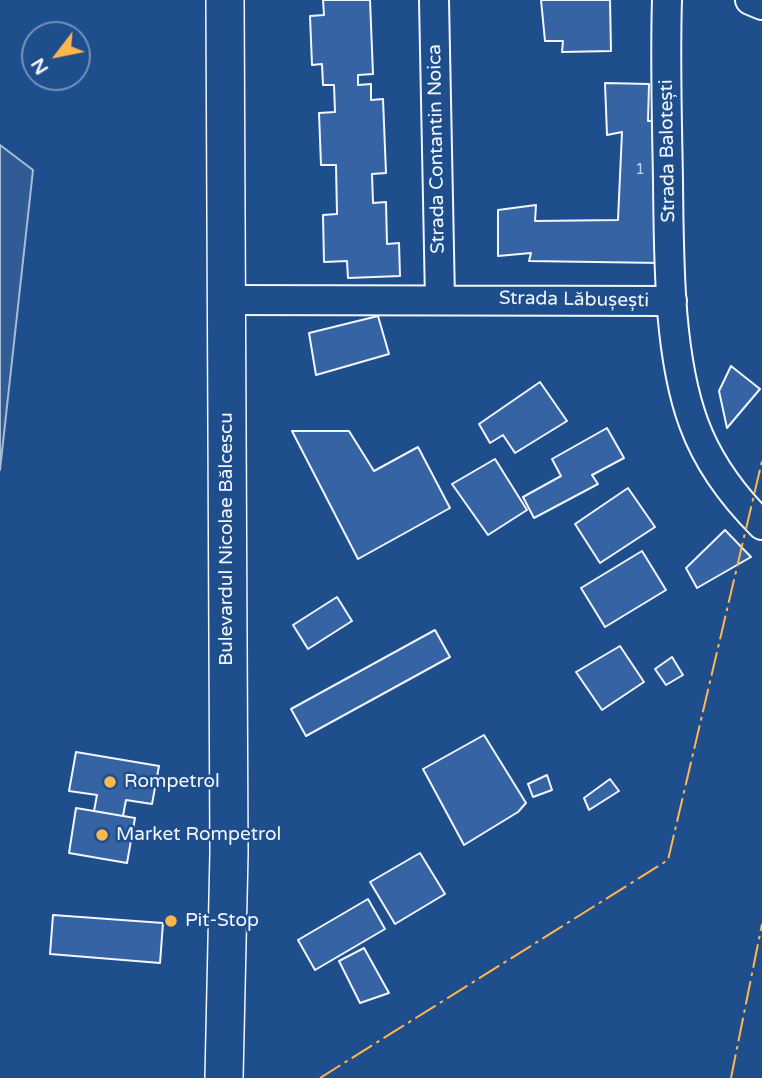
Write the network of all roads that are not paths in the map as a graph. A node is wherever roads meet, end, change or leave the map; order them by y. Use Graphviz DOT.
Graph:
graph roads {
  1 [pos="225,0"];
  2 [pos="434,0"];
  3 [pos="667,0"];
  4 [pos="750,0"];
  5 [pos="762,5"];
  6 [pos="440,299"];
  7 [pos="227,300"];
  8 [pos="672,301"];
  9 [pos="762,525"];
  10 [pos="225,1078"];
  1 -- 7 [label="main road, Bulevardul Nicolae Bălcescu"];
  2 -- 6 [label="street, Strada Contantin Noica"];
  3 -- 8 [label="street, Strada Balotești"];
  4 -- 5 [label="street"];
  6 -- 7 [label="street, Strada Lăbușești"];
  6 -- 8 [label="street, Strada Lăbușești"];
  7 -- 10 [label="main road, Bulevardul Nicolae Bălcescu"];
  8 -- 9 [label="street, Strada Lăbușești"];
}
